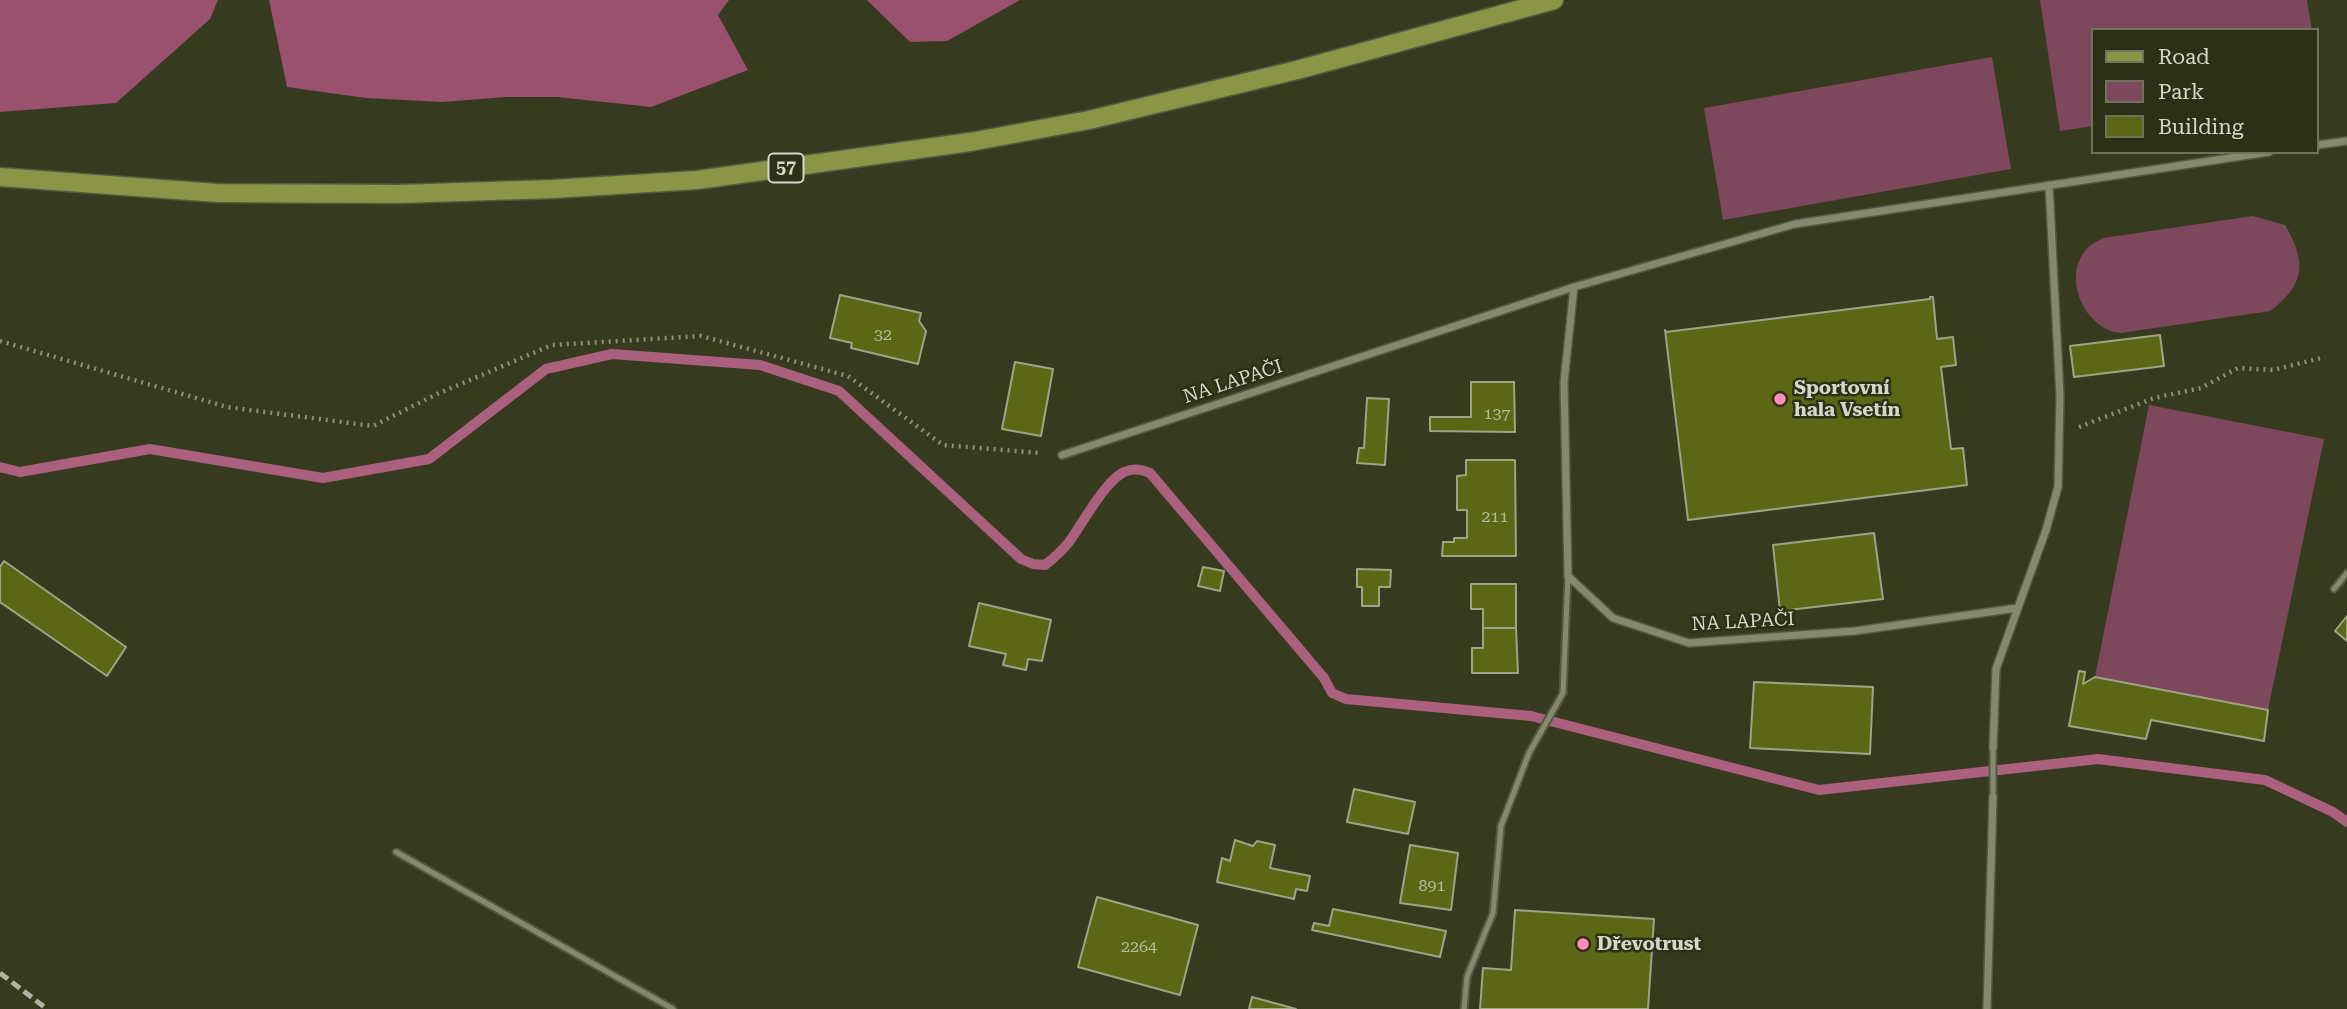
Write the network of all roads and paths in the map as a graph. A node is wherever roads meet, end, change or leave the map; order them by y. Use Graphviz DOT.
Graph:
graph roads {
  1 [pos="1554,0"];
  2 [pos="2347,141"];
  3 [pos="2319,145"];
  4 [pos="2256,154"];
  5 [pos="0,177"];
  6 [pos="2049,185"];
  7 [pos="1574,287"];
  8 [pos="0,341"];
  9 [pos="2325,357"];
  10 [pos="2059,435"];
  11 [pos="1062,455"];
  12 [pos="2347,573"];
  13 [pos="1568,576"];
  14 [pos="2334,589"];
  15 [pos="2017,608"];
  16 [pos="1993,748"];
  17 [pos="1993,797"];
  18 [pos="396,852"];
  19 [pos="673,1009"];
  20 [pos="1464,1009"];
  21 [pos="1987,1009"];
  1 -- 5 [label="main road, 57"];
  2 -- 3 [label="street"];
  4 -- 6 [label="street, NA LAPAČI"];
  6 -- 7 [label="street, NA LAPAČI"];
  6 -- 10 [label="street"];
  7 -- 11 [label="street, NA LAPAČI"];
  7 -- 13 [label="street"];
  8 -- 11 [label="path"];
  9 -- 10 [label="path"];
  10 -- 15 [label="street"];
  12 -- 14 [label="lane"];
  13 -- 15 [label="street, NA LAPAČI"];
  13 -- 20 [label="lane"];
  15 -- 16 [label="street"];
  16 -- 17 [label="lane"];
  17 -- 21 [label="street"];
  18 -- 19 [label="lane"];
}
